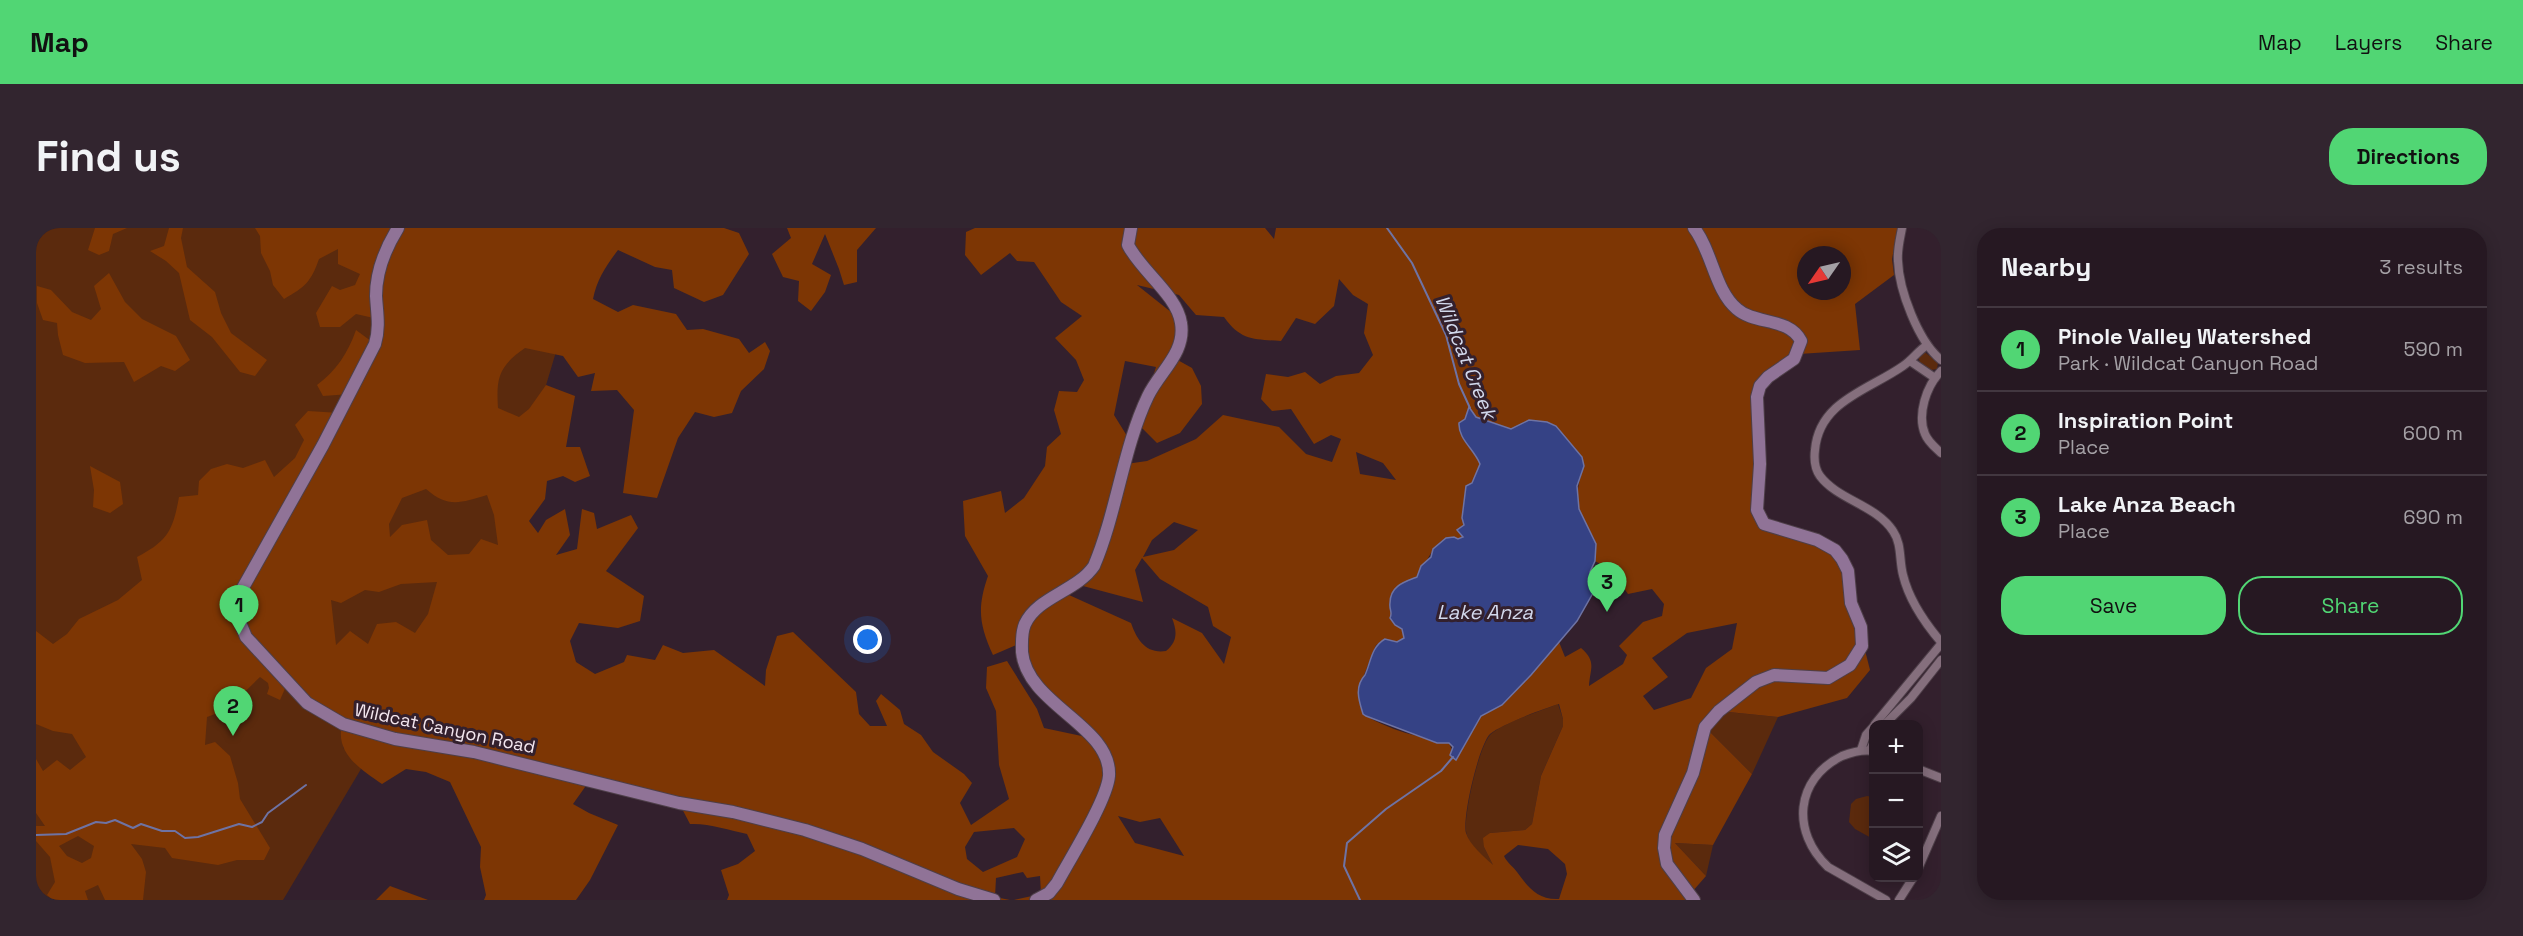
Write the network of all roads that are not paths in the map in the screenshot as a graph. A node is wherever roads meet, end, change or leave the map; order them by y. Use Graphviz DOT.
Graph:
graph roads {
  1 [pos="398,228"];
  2 [pos="1131,228"];
  3 [pos="1694,228"];
  4 [pos="1902,228"];
  5 [pos="1927,345"];
  6 [pos="1941,360"];
  7 [pos="1910,361"];
  8 [pos="1938,374"];
  9 [pos="1941,453"];
  10 [pos="1941,643"];
  11 [pos="1941,660"];
  12 [pos="1878,720"];
  13 [pos="1889,720"];
  14 [pos="1869,731"];
  15 [pos="1869,745"];
  16 [pos="1869,748"];
  17 [pos="1923,770"];
  18 [pos="1941,778"];
  19 [pos="1941,816"];
  20 [pos="1923,857"];
  21 [pos="1910,882"];
  22 [pos="994,900"];
  23 [pos="1036,900"];
  24 [pos="1694,900"];
  25 [pos="1886,900"];
  26 [pos="1899,900"];
  1 -- 22 [label="street, Wildcat Canyon Road"];
  2 -- 23 [label="street"];
  3 -- 24 [label="street"];
  4 -- 5 [label="street"];
  5 -- 6 [label="street"];
  5 -- 7 [label="street"];
  7 -- 8 [label="street"];
  7 -- 10 [label="street"];
  8 -- 9 [label="street"];
  10 -- 12 [label="street"];
  11 -- 13 [label="street"];
  14 -- 15 [label="street"];
  16 -- 25 [label="street"];
  17 -- 18 [label="street"];
  19 -- 20 [label="street"];
  21 -- 26 [label="street"];
}
